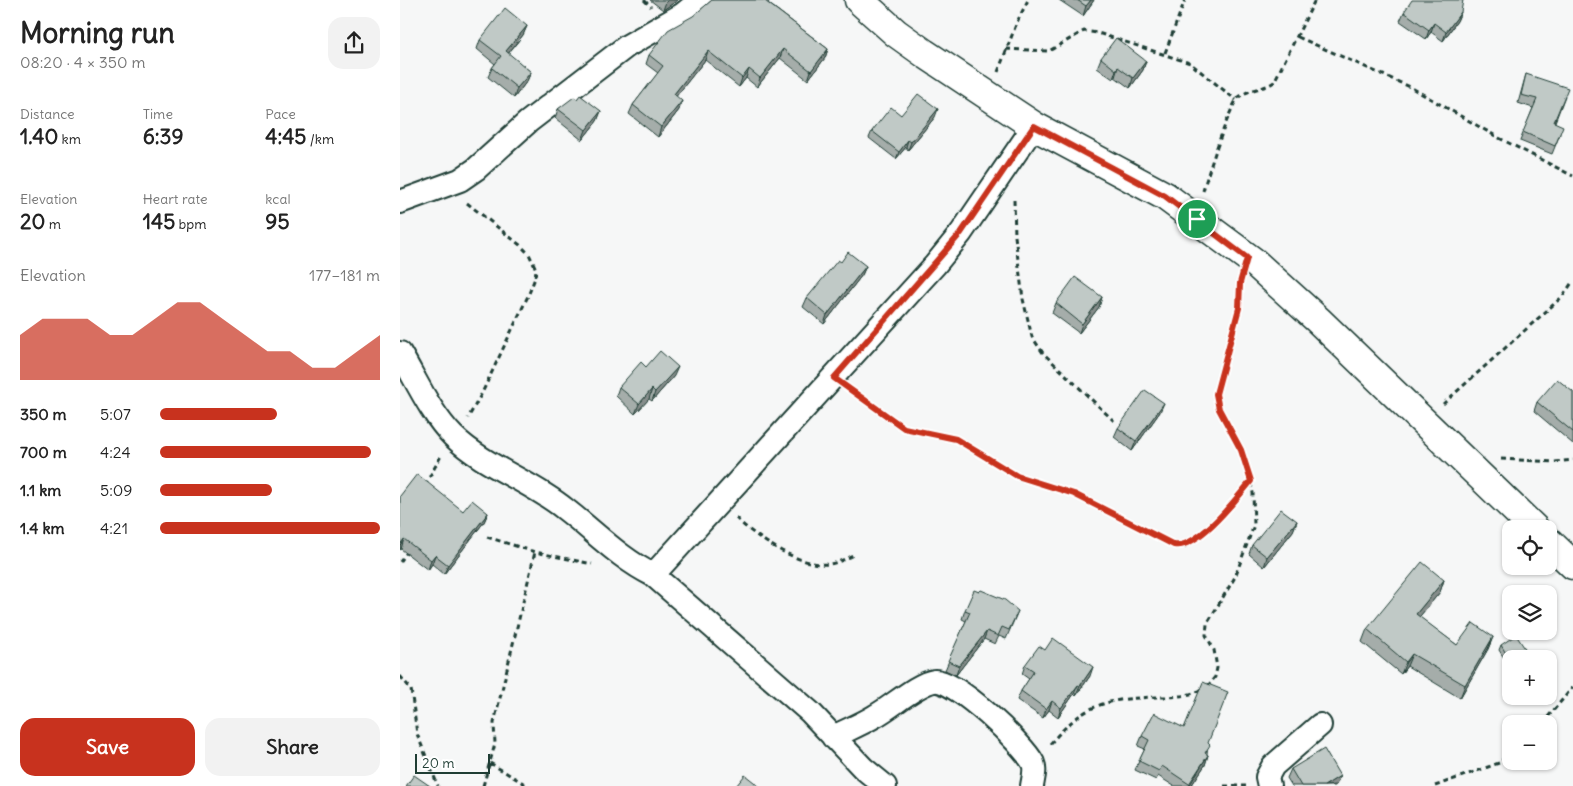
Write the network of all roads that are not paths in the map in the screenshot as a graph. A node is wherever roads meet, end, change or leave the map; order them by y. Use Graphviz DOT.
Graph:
graph roads {
  1 [pos="700,0"];
  2 [pos="859,0"];
  3 [pos="1034,126"];
  4 [pos="400,202"];
  5 [pos="400,353"];
  6 [pos="1526,520"];
  7 [pos="1557,550"];
  8 [pos="1573,565"];
  9 [pos="644,570"];
  10 [pos="1320,725"];
  11 [pos="834,737"];
  12 [pos="885,786"];
  13 [pos="1032,786"];
  14 [pos="1269,786"];
  1 -- 4 [label="street"];
  2 -- 3 [label="street"];
  3 -- 6 [label="street"];
  3 -- 9 [label="street"];
  5 -- 9 [label="street"];
  7 -- 8 [label="street"];
  9 -- 11 [label="street"];
  10 -- 14 [label="street"];
  11 -- 12 [label="street"];
  11 -- 13 [label="street"];
}
